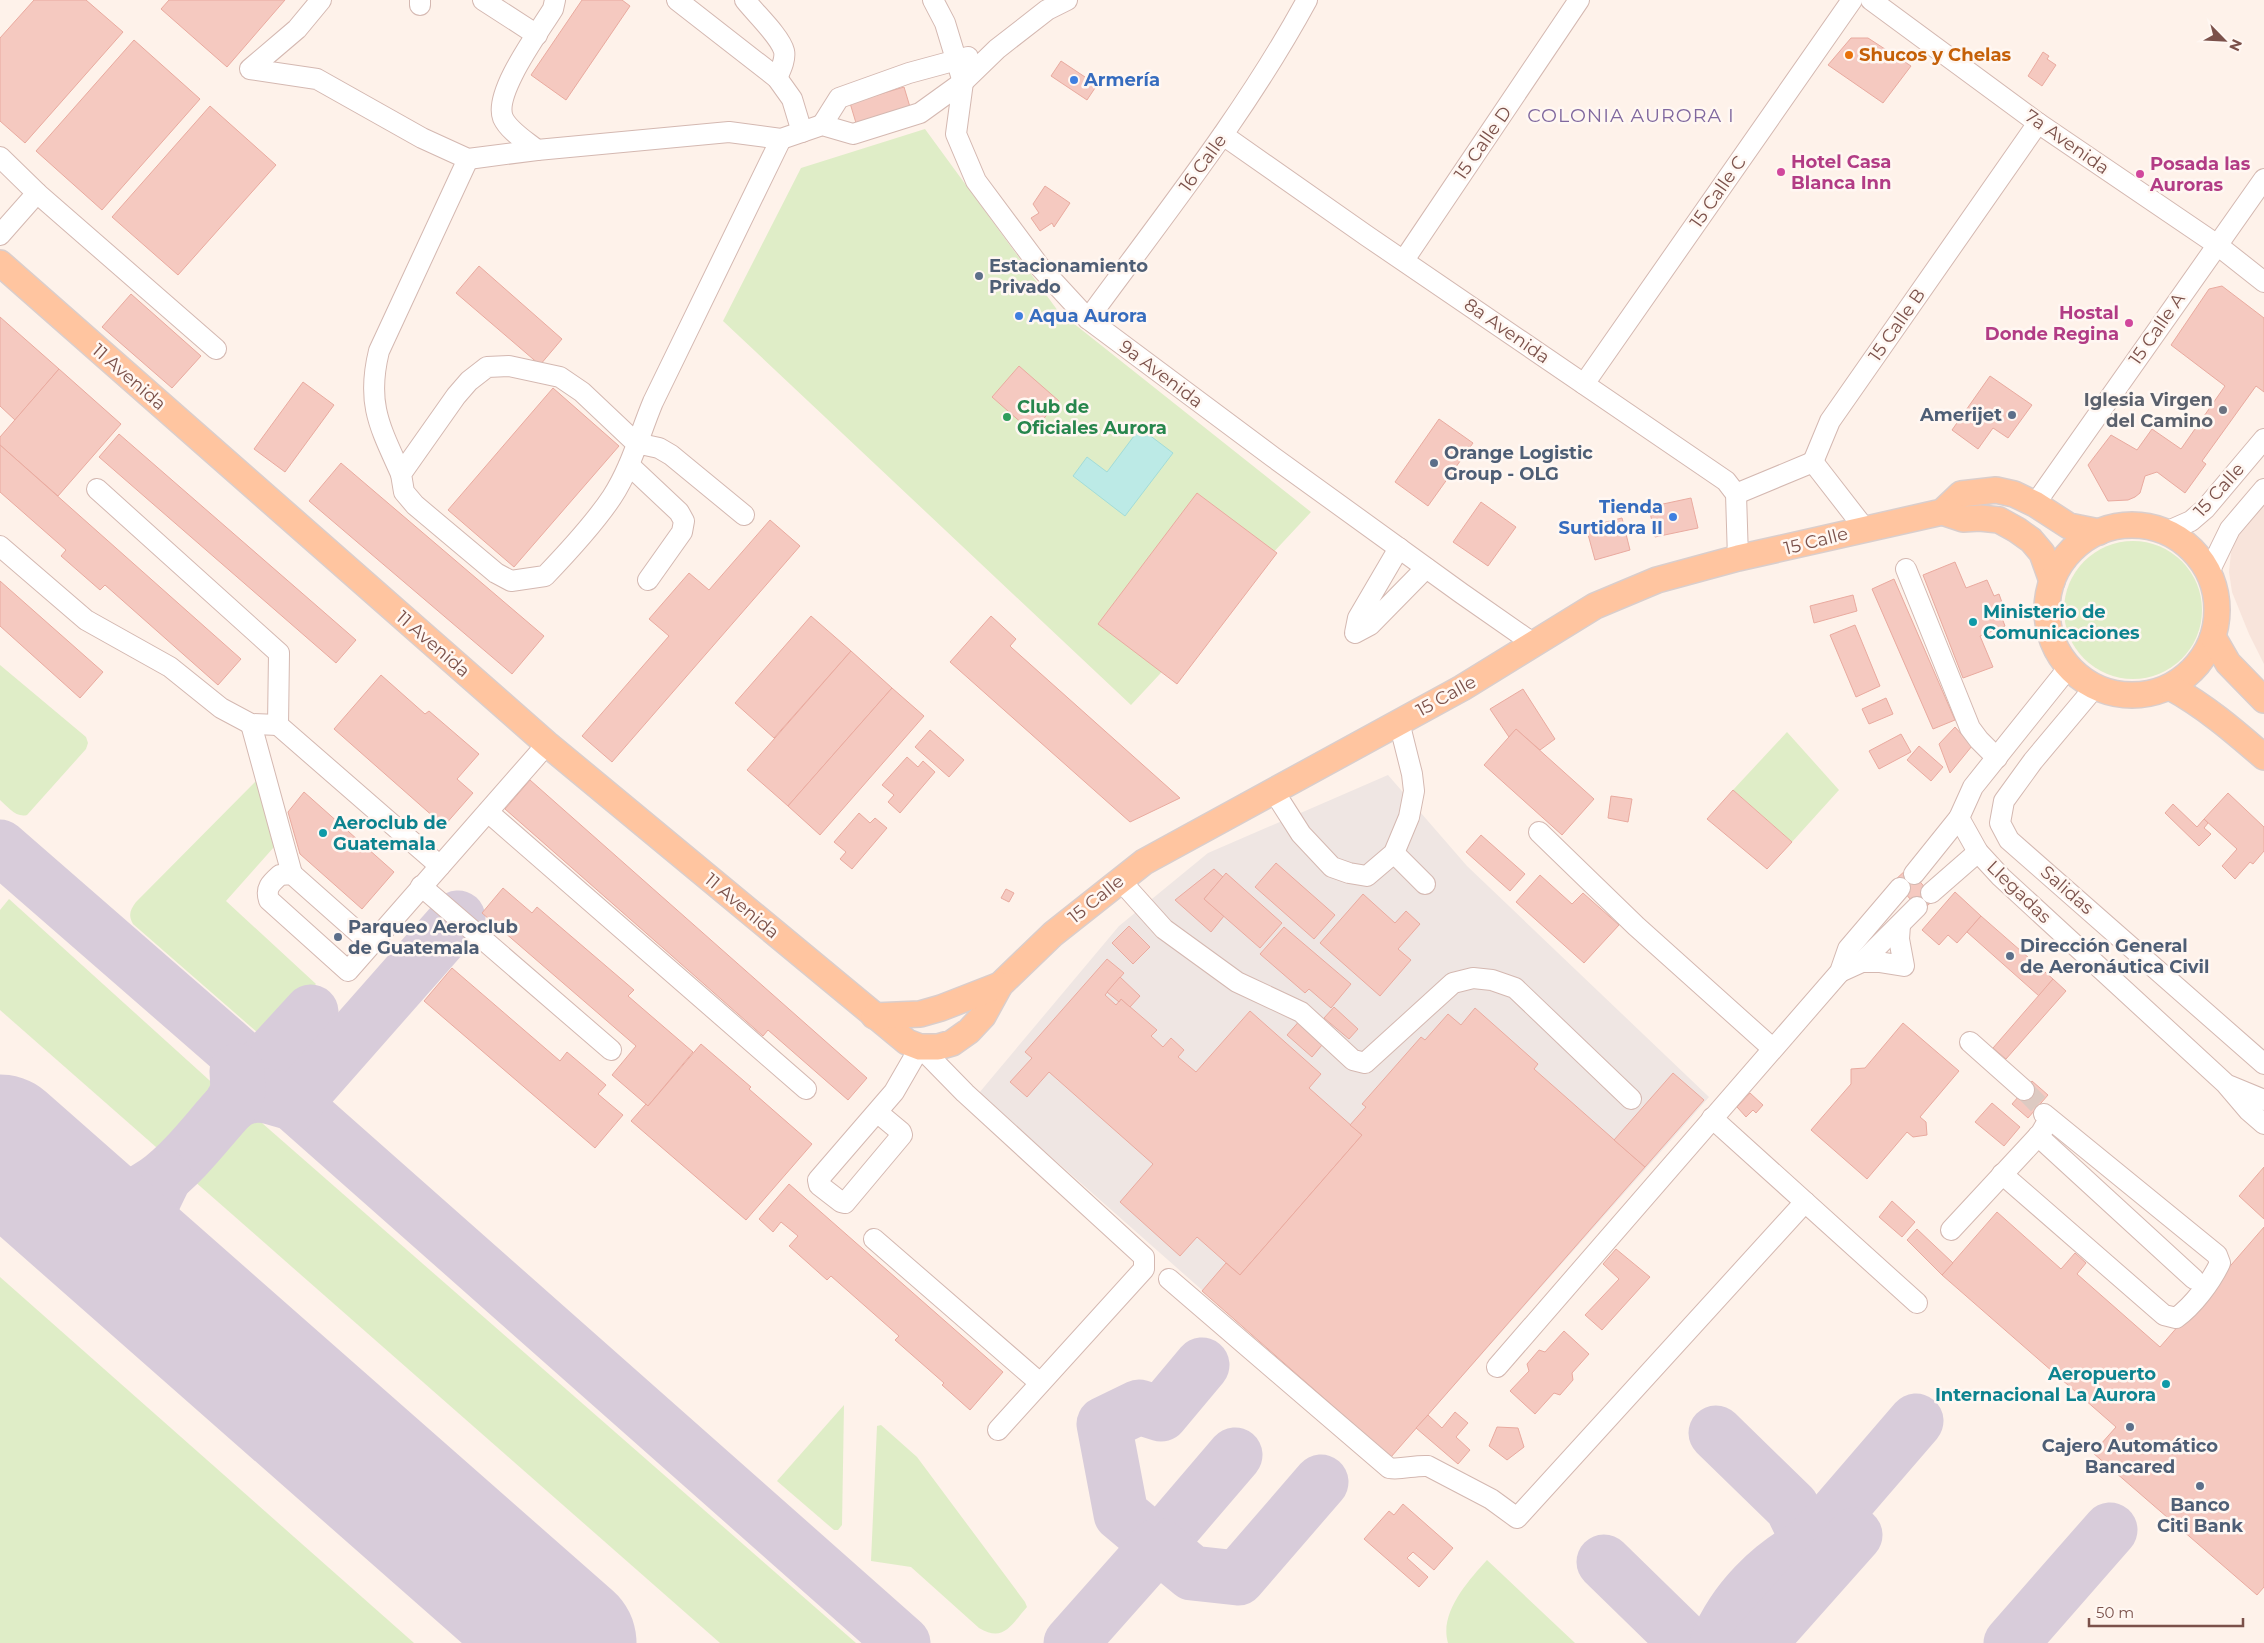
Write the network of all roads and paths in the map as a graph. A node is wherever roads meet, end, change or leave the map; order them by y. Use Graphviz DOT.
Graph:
graph roads {
  1 [pos="320,0"];
  2 [pos="483,0"];
  3 [pos="555,0"];
  4 [pos="677,0"];
  5 [pos="745,0"];
  6 [pos="933,0"];
  7 [pos="1067,0"];
  8 [pos="1307,0"];
  9 [pos="1579,0"];
  10 [pos="1852,0"];
  11 [pos="1871,0"];
  12 [pos="537,35"];
  13 [pos="996,49"];
  14 [pos="957,60"];
  15 [pos="777,78"];
  16 [pos="963,82"];
  17 [pos="2038,123"];
  18 [pos="822,125"];
  19 [pos="802,132"];
  20 [pos="1223,135"];
  21 [pos="781,139"];
  22 [pos="537,150"];
  23 [pos="0,157"];
  24 [pos="468,158"];
  25 [pos="2264,179"];
  26 [pos="37,193"];
  27 [pos="0,235"];
  28 [pos="2216,244"];
  29 [pos="1404,260"];
  30 [pos="0,264"];
  31 [pos="2264,282"];
  32 [pos="1088,319"];
  33 [pos="216,349"];
  34 [pos="1584,384"];
  35 [pos="2264,438"];
  36 [pos="636,442"];
  37 [pos="1813,462"];
  38 [pos="629,465"];
  39 [pos="402,474"];
  40 [pos="2264,488"];
  41 [pos="97,489"];
  42 [pos="1736,494"];
  43 [pos="2035,504"];
  44 [pos="1942,512"];
  45 [pos="744,515"];
  46 [pos="1865,529"];
  47 [pos="2099,532"];
  48 [pos="2166,532"];
  49 [pos="0,546"];
  50 [pos="1398,548"];
  51 [pos="1738,558"];
  52 [pos="1426,568"];
  53 [pos="1906,569"];
  54 [pos="2209,572"];
  55 [pos="648,580"];
  56 [pos="2052,581"];
  57 [pos="2213,637"];
  58 [pos="1534,644"];
  59 [pos="2069,667"];
  60 [pos="2095,687"];
  61 [pos="2170,687"];
  62 [pos="2264,700"];
  63 [pos="1399,722"];
  64 [pos="251,724"];
  65 [pos="278,725"];
  66 [pos="547,744"];
  67 [pos="2264,757"];
  68 [pos="1997,758"];
  69 [pos="1273,790"];
  70 [pos="488,812"];
  71 [pos="1959,818"];
  72 [pos="1539,832"];
  73 [pos="1978,852"];
  74 [pos="1394,853"];
  75 [pos="440,866"];
  76 [pos="292,874"];
  77 [pos="1120,880"];
  78 [pos="1425,884"];
  79 [pos="421,886"];
  80 [pos="1900,925"];
  81 [pos="371,944"];
  82 [pos="1862,962"];
  83 [pos="1840,972"];
  84 [pos="1000,985"];
  85 [pos="874,1016"];
  86 [pos="1970,1042"];
  87 [pos="920,1047"];
  88 [pos="1772,1048"];
  89 [pos="611,1050"];
  90 [pos="2264,1064"];
  91 [pos="2226,1084"];
  92 [pos="806,1089"];
  93 [pos="2024,1090"];
  94 [pos="1631,1099"];
  95 [pos="2264,1100"];
  96 [pos="877,1112"];
  97 [pos="1712,1118"];
  98 [pos="2264,1124"];
  99 [pos="2038,1136"];
  100 [pos="2002,1174"];
  101 [pos="1805,1202"];
  102 [pos="1951,1230"];
  103 [pos="874,1238"];
  104 [pos="1169,1279"];
  105 [pos="2194,1279"];
  106 [pos="1917,1303"];
  107 [pos="1497,1367"];
  108 [pos="1040,1384"];
  109 [pos="998,1430"];
  1 -- 24 [label="street"];
  2 -- 12 [label="street"];
  3 -- 12 [label="street"];
  4 -- 15 [label="street"];
  5 -- 15 [label="street"];
  6 -- 14 [label="street, 9a Avenida"];
  7 -- 13 [label="street"];
  8 -- 20 [label="street, 16 Calle"];
  9 -- 29 [label="street, 15 Calle D"];
  10 -- 34 [label="street, 15 Calle C"];
  11 -- 17 [label="street, 7a Avenida"];
  12 -- 22 [label="street"];
  13 -- 14 [label="street"];
  13 -- 16 [label="street"];
  14 -- 16 [label="street, 9a Avenida"];
  14 -- 18 [label="street"];
  15 -- 19 [label="street"];
  16 -- 18 [label="street"];
  16 -- 32 [label="street, 9a Avenida"];
  17 -- 28 [label="street, 7a Avenida"];
  17 -- 37 [label="street, 15 Calle B"];
  18 -- 19 [label="street"];
  19 -- 21 [label="street"];
  20 -- 29 [label="street, 8a Avenida"];
  20 -- 32 [label="street, 16 Calle"];
  21 -- 22 [label="street"];
  21 -- 36 [label="street"];
  22 -- 24 [label="street"];
  23 -- 26 [label="street"];
  24 -- 39 [label="street"];
  25 -- 28 [label="street, 15 Calle A"];
  26 -- 27 [label="street"];
  26 -- 33 [label="street"];
  28 -- 31 [label="street, 7a Avenida"];
  28 -- 43 [label="street, 15 Calle A"];
  29 -- 34 [label="street, 8a Avenida"];
  30 -- 66 [label="main road, 11 Avenida"];
  32 -- 50 [label="street, 9a Avenida"];
  34 -- 42 [label="street, 8a Avenida"];
  35 -- 48 [label="street, 15 Calle"];
  36 -- 38 [label="street"];
  36 -- 39 [label="street"];
  36 -- 45 [label="street"];
  37 -- 42 [label="street"];
  37 -- 46 [label="street"];
  38 -- 39 [label="street"];
  38 -- 55 [label="street"];
  40 -- 54 [label="street, 15 Calle"];
  41 -- 65 [label="street"];
  42 -- 51 [label="street"];
  43 -- 44 [label="main road"];
  43 -- 47 [label="main road"];
  44 -- 46 [label="main road, 15 Calle"];
  44 -- 56 [label="main road, 15 Calle"];
  46 -- 51 [label="main road, 15 Calle"];
  47 -- 48 [label="main road"];
  47 -- 56 [label="main road"];
  48 -- 54 [label="main road"];
  49 -- 64 [label="street"];
  50 -- 52 [label="street, 9a Avenida"];
  50 -- 52 [label="street"];
  51 -- 58 [label="main road, 15 Calle"];
  52 -- 58 [label="street, 9a Avenida"];
  53 -- 68 [label="street"];
  54 -- 57 [label="main road"];
  56 -- 59 [label="main road"];
  57 -- 61 [label="main road"];
  57 -- 62 [label="main road"];
  58 -- 63 [label="main road, 15 Calle"];
  59 -- 60 [label="main road"];
  59 -- 68 [label="street"];
  60 -- 61 [label="main road"];
  60 -- 90 [label="street, Salidas"];
  61 -- 67 [label="main road"];
  63 -- 69 [label="main road, 15 Calle"];
  63 -- 74 [label="street"];
  64 -- 65 [label="street"];
  64 -- 76 [label="street"];
  65 -- 75 [label="street"];
  66 -- 70 [label="street"];
  66 -- 85 [label="main road, 11 Avenida"];
  68 -- 71 [label="street"];
  69 -- 74 [label="street"];
  69 -- 77 [label="main road, 15 Calle"];
  70 -- 75 [label="street"];
  70 -- 92 [label="street"];
  71 -- 73 [label="street, Llegadas"];
  71 -- 83 [label="street"];
  72 -- 88 [label="street"];
  73 -- 80 [label="street"];
  73 -- 91 [label="street, Llegadas"];
  74 -- 78 [label="street"];
  75 -- 79 [label="street"];
  76 -- 81 [label="street"];
  76 -- 81 [label="street"];
  77 -- 84 [label="main road, 15 Calle"];
  77 -- 94 [label="street"];
  79 -- 81 [label="street"];
  79 -- 89 [label="street"];
  80 -- 82 [label="street"];
  80 -- 82 [label="street"];
  82 -- 83 [label="street"];
  83 -- 88 [label="street"];
  84 -- 85 [label="main road"];
  84 -- 87 [label="main road"];
  85 -- 87 [label="main road, 11 Avenida"];
  86 -- 93 [label="street"];
  87 -- 96 [label="street"];
  87 -- 108 [label="street"];
  88 -- 97 [label="street"];
  91 -- 95 [label="street"];
  91 -- 98 [label="street"];
  97 -- 101 [label="street"];
  97 -- 107 [label="street"];
  99 -- 100 [label="street"];
  99 -- 100 [label="street"];
  99 -- 105 [label="street"];
  100 -- 102 [label="street"];
  101 -- 104 [label="street"];
  101 -- 106 [label="street"];
  103 -- 108 [label="street"];
  108 -- 109 [label="street"];
}
